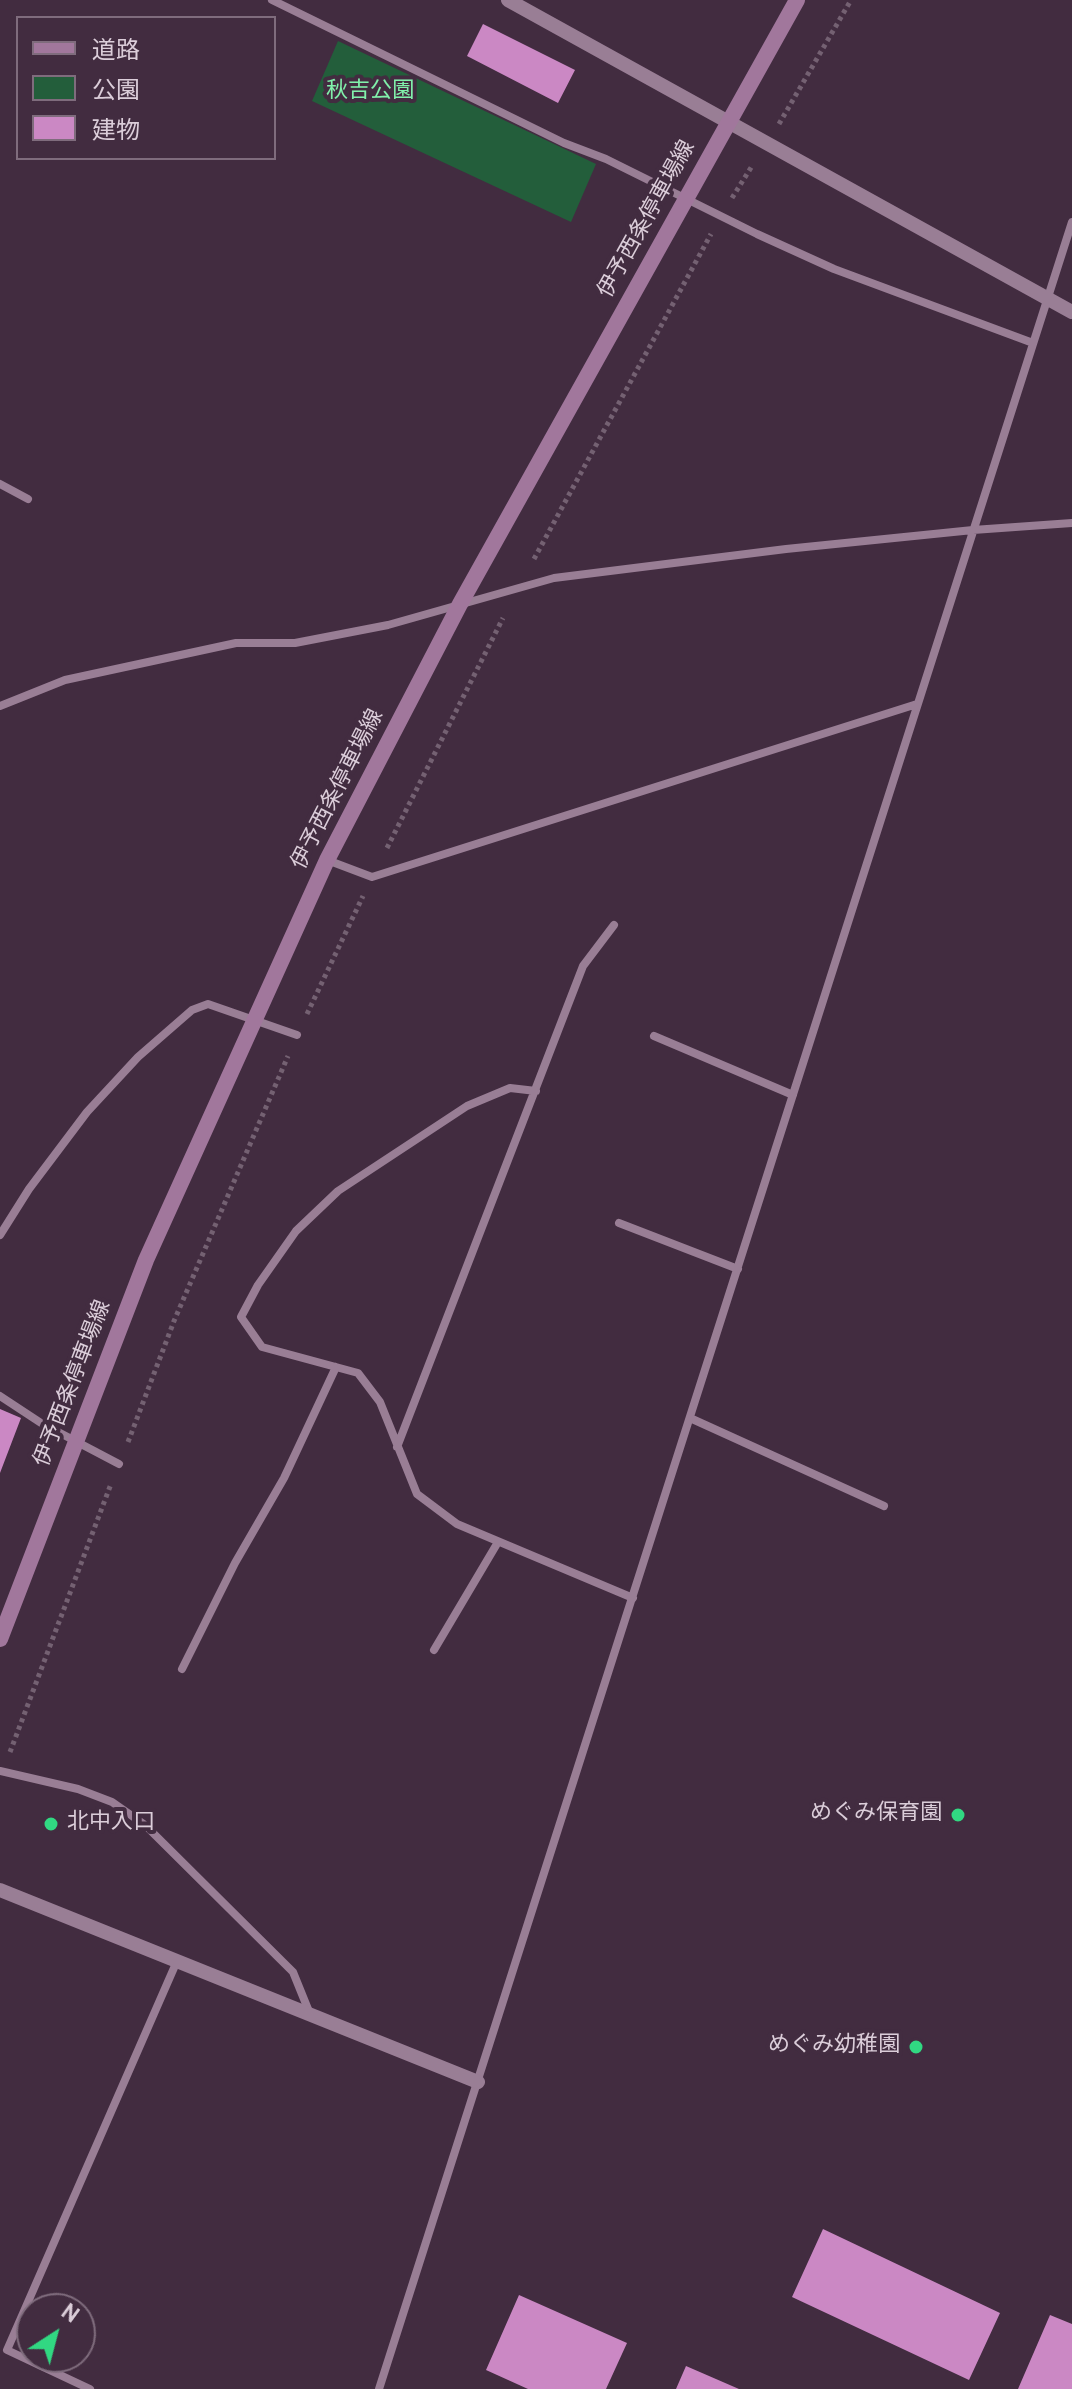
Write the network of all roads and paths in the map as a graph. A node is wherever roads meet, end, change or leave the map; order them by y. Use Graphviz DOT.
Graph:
graph roads {
  1 [pos="272,0"];
  2 [pos="508,0"];
  3 [pos="797,0"];
  4 [pos="729,121"];
  5 [pos="685,198"];
  6 [pos="1072,222"];
  7 [pos="1047,298"];
  8 [pos="1072,312"];
  9 [pos="1033,343"];
  10 [pos="0,484"];
  11 [pos="28,499"];
  12 [pos="1072,523"];
  13 [pos="973,530"];
  14 [pos="460,604"];
  15 [pos="917,704"];
  16 [pos="0,706"];
  17 [pos="327,860"];
  18 [pos="614,925"];
  19 [pos="254,1019"];
  20 [pos="297,1035"];
  21 [pos="654,1036"];
  22 [pos="536,1091"];
  23 [pos="793,1095"];
  24 [pos="619,1223"];
  25 [pos="0,1235"];
  26 [pos="738,1269"];
  27 [pos="336,1367"];
  28 [pos="0,1396"];
  29 [pos="690,1418"];
  30 [pos="75,1441"];
  31 [pos="397,1449"];
  32 [pos="119,1464"];
  33 [pos="884,1506"];
  34 [pos="498,1542"];
  35 [pos="633,1598"];
  36 [pos="0,1639"];
  37 [pos="434,1650"];
  38 [pos="182,1669"];
  39 [pos="0,1771"];
  40 [pos="0,1890"];
  41 [pos="177,1961"];
  42 [pos="310,2015"];
  43 [pos="478,2082"];
  44 [pos="90,2389"];
  45 [pos="379,2389"];
  1 -- 5 [label="street"];
  2 -- 4 [label="street"];
  3 -- 4 [label="main road, 伊予西条停車場線"];
  4 -- 5 [label="main road, 伊予西条停車場線"];
  4 -- 7 [label="street"];
  5 -- 9 [label="street"];
  5 -- 14 [label="main road, 伊予西条停車場線"];
  6 -- 7 [label="street"];
  7 -- 8 [label="street"];
  7 -- 9 [label="street"];
  9 -- 13 [label="street"];
  10 -- 11 [label="street"];
  12 -- 13 [label="street"];
  13 -- 14 [label="street"];
  13 -- 15 [label="street"];
  14 -- 16 [label="street"];
  14 -- 17 [label="main road, 伊予西条停車場線"];
  15 -- 17 [label="street"];
  15 -- 23 [label="street"];
  17 -- 19 [label="main road, 伊予西条停車場線"];
  18 -- 22 [label="street"];
  19 -- 20 [label="street"];
  19 -- 25 [label="street"];
  19 -- 30 [label="main road, 伊予西条停車場線"];
  21 -- 23 [label="street"];
  22 -- 27 [label="street"];
  22 -- 31 [label="street"];
  23 -- 26 [label="street"];
  24 -- 26 [label="street"];
  26 -- 29 [label="street"];
  27 -- 31 [label="street"];
  27 -- 38 [label="street"];
  28 -- 30 [label="street"];
  29 -- 33 [label="street"];
  29 -- 35 [label="street"];
  30 -- 32 [label="street"];
  30 -- 36 [label="main road, 伊予西条停車場線"];
  31 -- 34 [label="street"];
  34 -- 35 [label="street"];
  34 -- 37 [label="street"];
  35 -- 43 [label="street"];
  39 -- 42 [label="street"];
  40 -- 41 [label="street"];
  41 -- 42 [label="street"];
  41 -- 44 [label="street"];
  42 -- 43 [label="street"];
  43 -- 45 [label="street"];
}
